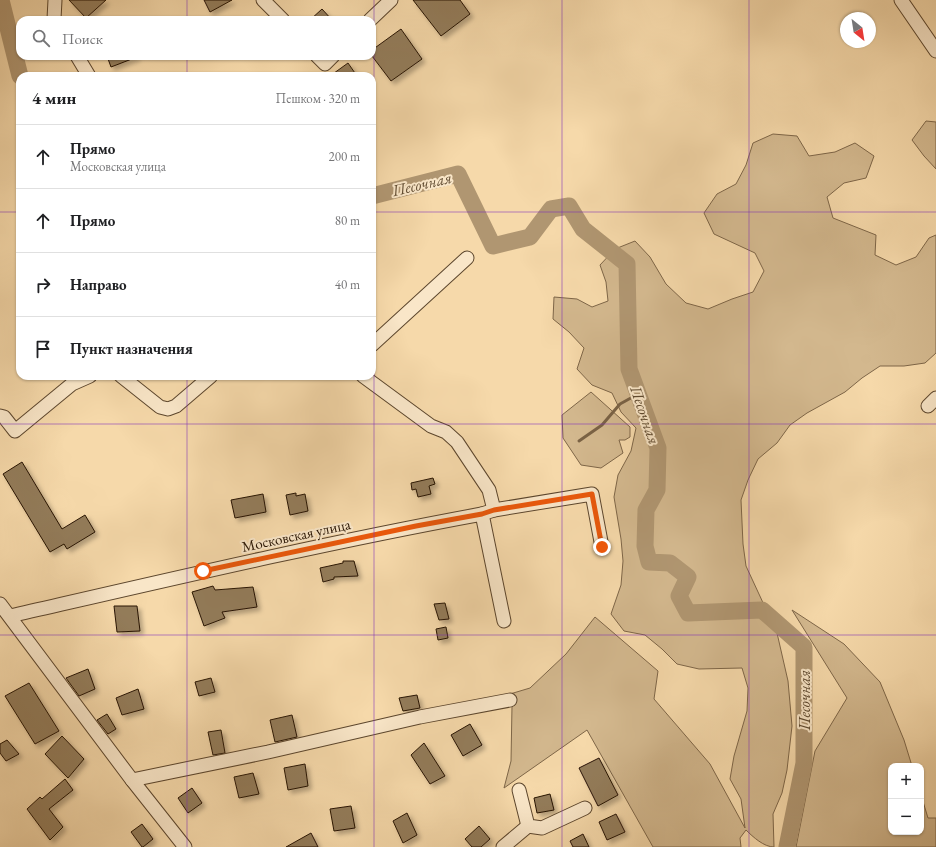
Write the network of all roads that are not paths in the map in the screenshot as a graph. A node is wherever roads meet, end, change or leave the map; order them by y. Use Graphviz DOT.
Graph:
graph roads {
  1 [pos="55,0"];
  2 [pos="263,0"];
  3 [pos="391,0"];
  4 [pos="901,0"];
  5 [pos="55,16"];
  6 [pos="279,16"];
  7 [pos="374,16"];
  8 [pos="936,51"];
  9 [pos="79,60"];
  10 [pos="87,72"];
  11 [pos="467,258"];
  12 [pos="376,341"];
  13 [pos="81,380"];
  14 [pos="126,380"];
  15 [pos="206,380"];
  16 [pos="368,380"];
  17 [pos="0,416"];
  18 [pos="488,512"];
  19 [pos="602,547"];
  20 [pos="0,604"];
  21 [pos="10,616"];
  22 [pos="504,621"];
  23 [pos="510,700"];
  24 [pos="132,780"];
  25 [pos="519,790"];
  26 [pos="585,808"];
  27 [pos="528,826"];
  28 [pos="185,847"];
  29 [pos="504,847"];
  1 -- 5 [label="street"];
  2 -- 6 [label="street"];
  3 -- 7 [label="street"];
  4 -- 8 [label="street"];
  9 -- 10 [label="street"];
  11 -- 12 [label="street"];
  13 -- 17 [label="street"];
  14 -- 15 [label="street"];
  16 -- 18 [label="street"];
  18 -- 19 [label="street, Московская улица"];
  18 -- 21 [label="street, Московская улица"];
  18 -- 22 [label="street"];
  20 -- 21 [label="street"];
  21 -- 24 [label="street"];
  23 -- 24 [label="street"];
  24 -- 28 [label="street"];
  25 -- 27 [label="street"];
  26 -- 27 [label="street"];
  27 -- 29 [label="street"];
}
